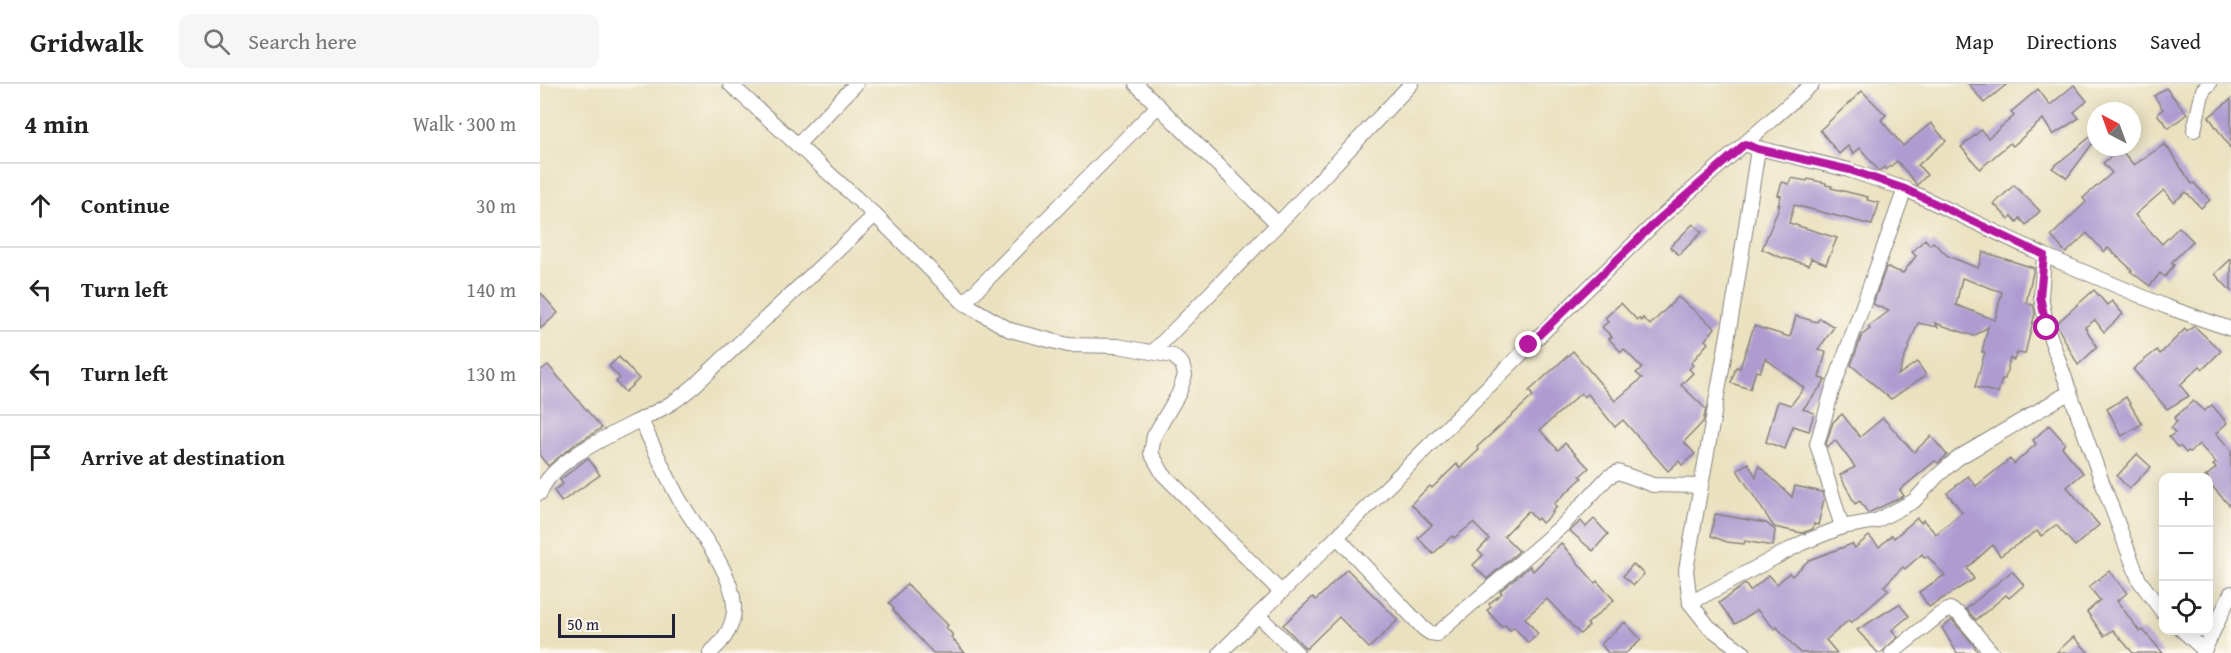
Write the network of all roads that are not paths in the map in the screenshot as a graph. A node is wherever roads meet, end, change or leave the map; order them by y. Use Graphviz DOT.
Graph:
graph roads {
  1 [pos="730,84"];
  2 [pos="856,84"];
  3 [pos="1136,84"];
  4 [pos="1411,84"];
  5 [pos="1812,84"];
  6 [pos="2210,84"];
  7 [pos="1158,106"];
  8 [pos="2194,130"];
  9 [pos="797,145"];
  10 [pos="1751,146"];
  11 [pos="1905,189"];
  12 [pos="875,215"];
  13 [pos="1278,224"];
  14 [pos="2044,255"];
  15 [pos="964,303"];
  16 [pos="2231,329"];
  17 [pos="1154,351"];
  18 [pos="2070,392"];
  19 [pos="641,420"];
  20 [pos="1701,486"];
  21 [pos="540,493"];
  22 [pos="1842,527"];
  23 [pos="1337,537"];
  24 [pos="1281,592"];
  25 [pos="2231,594"];
  26 [pos="1690,603"];
  27 [pos="2159,608"];
  28 [pos="1258,615"];
  29 [pos="2187,635"];
  30 [pos="2204,651"];
  31 [pos="710,653"];
  32 [pos="1220,653"];
  33 [pos="1297,653"];
  34 [pos="1744,653"];
  35 [pos="1892,653"];
  36 [pos="1992,653"];
  1 -- 9 [label="street"];
  2 -- 9 [label="street"];
  3 -- 7 [label="street"];
  4 -- 13 [label="street"];
  5 -- 10 [label="street"];
  6 -- 8 [label="street"];
  7 -- 13 [label="street"];
  7 -- 15 [label="street"];
  9 -- 12 [label="street"];
  10 -- 11 [label="street"];
  10 -- 20 [label="street"];
  10 -- 23 [label="street"];
  11 -- 14 [label="street"];
  11 -- 22 [label="street"];
  12 -- 15 [label="street"];
  12 -- 19 [label="street"];
  13 -- 17 [label="street"];
  14 -- 16 [label="street"];
  14 -- 18 [label="street"];
  15 -- 17 [label="street"];
  17 -- 24 [label="street"];
  18 -- 22 [label="street"];
  18 -- 27 [label="street"];
  19 -- 21 [label="street"];
  19 -- 31 [label="street"];
  20 -- 23 [label="street"];
  20 -- 26 [label="street"];
  22 -- 26 [label="street"];
  23 -- 24 [label="street"];
  24 -- 28 [label="street"];
  25 -- 30 [label="street"];
  26 -- 34 [label="street"];
  28 -- 32 [label="street"];
  28 -- 33 [label="street"];
  29 -- 30 [label="street"];
  35 -- 36 [label="street"];
}
